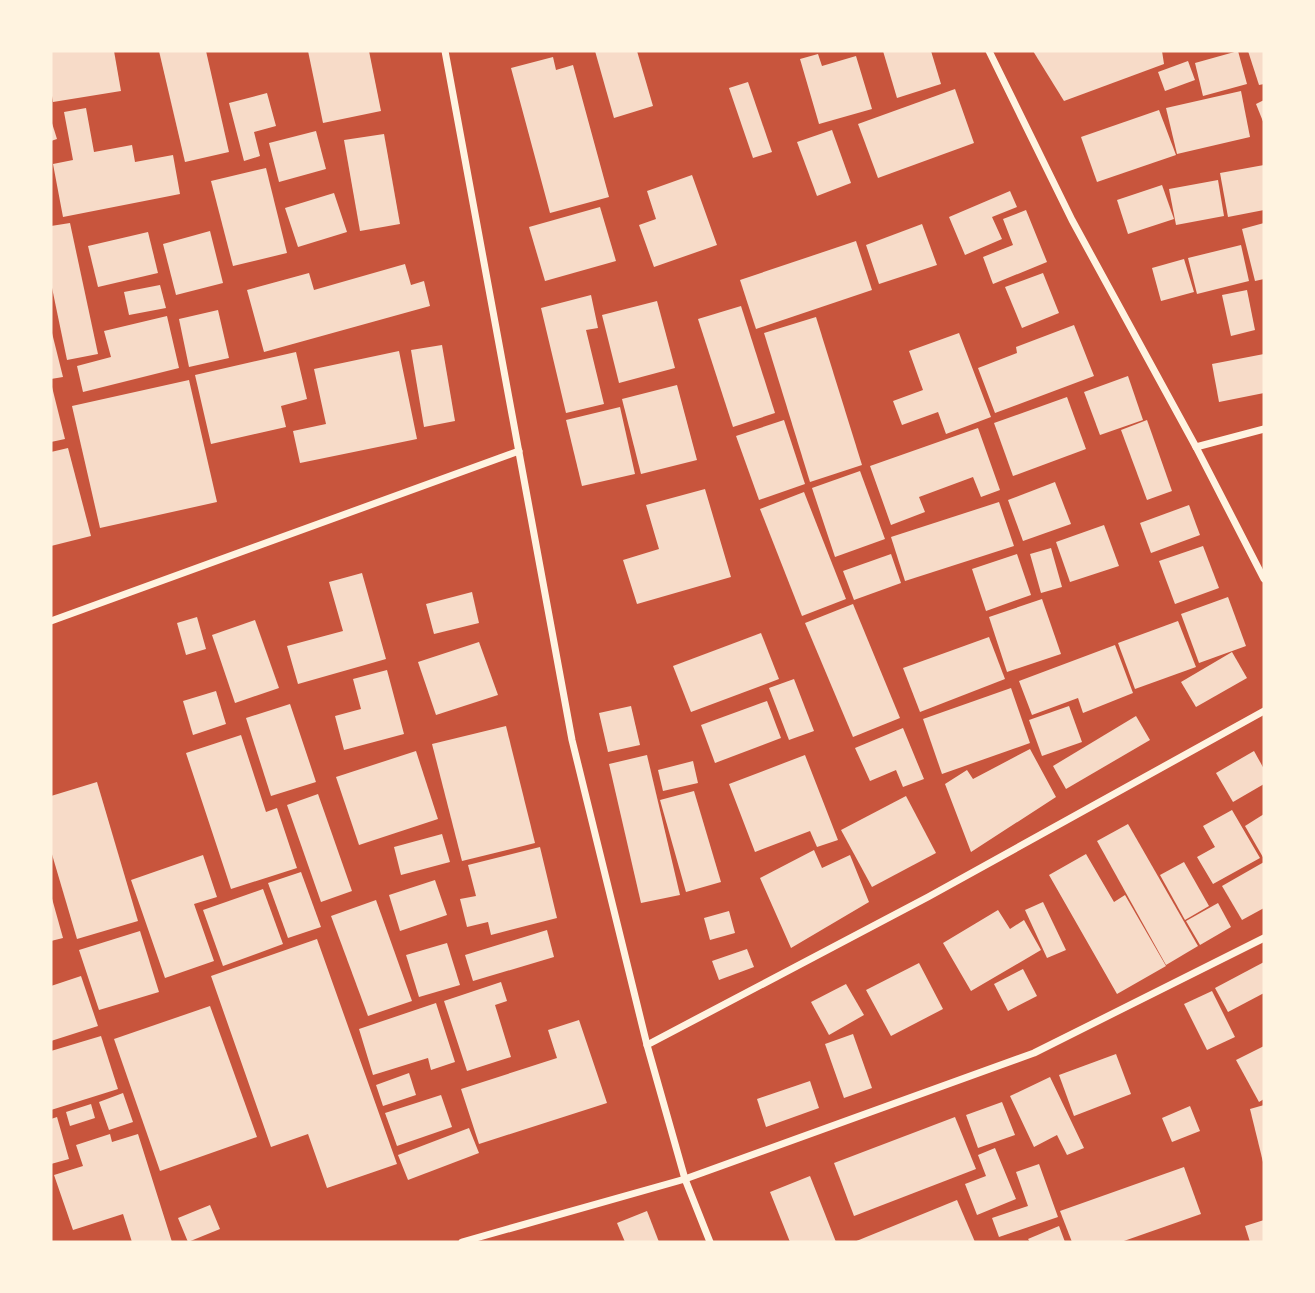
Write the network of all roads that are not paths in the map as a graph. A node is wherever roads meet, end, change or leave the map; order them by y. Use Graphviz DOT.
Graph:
graph roads {
  1 [pos="445,51"];
  2 [pos="989,51"];
  3 [pos="1264,429"];
  4 [pos="1196,447"];
  5 [pos="519,451"];
  6 [pos="1264,579"];
  7 [pos="51,621"];
  8 [pos="1264,711"];
  9 [pos="1264,938"];
  10 [pos="648,1045"];
  11 [pos="685,1179"];
  12 [pos="462,1242"];
  13 [pos="710,1242"];
  1 -- 5 [label="street"];
  2 -- 4 [label="street"];
  3 -- 4 [label="street"];
  4 -- 6 [label="street"];
  5 -- 7 [label="street"];
  5 -- 10 [label="street"];
  8 -- 10 [label="street"];
  9 -- 11 [label="street"];
  10 -- 11 [label="street"];
  11 -- 12 [label="street"];
  11 -- 13 [label="street"];
}
